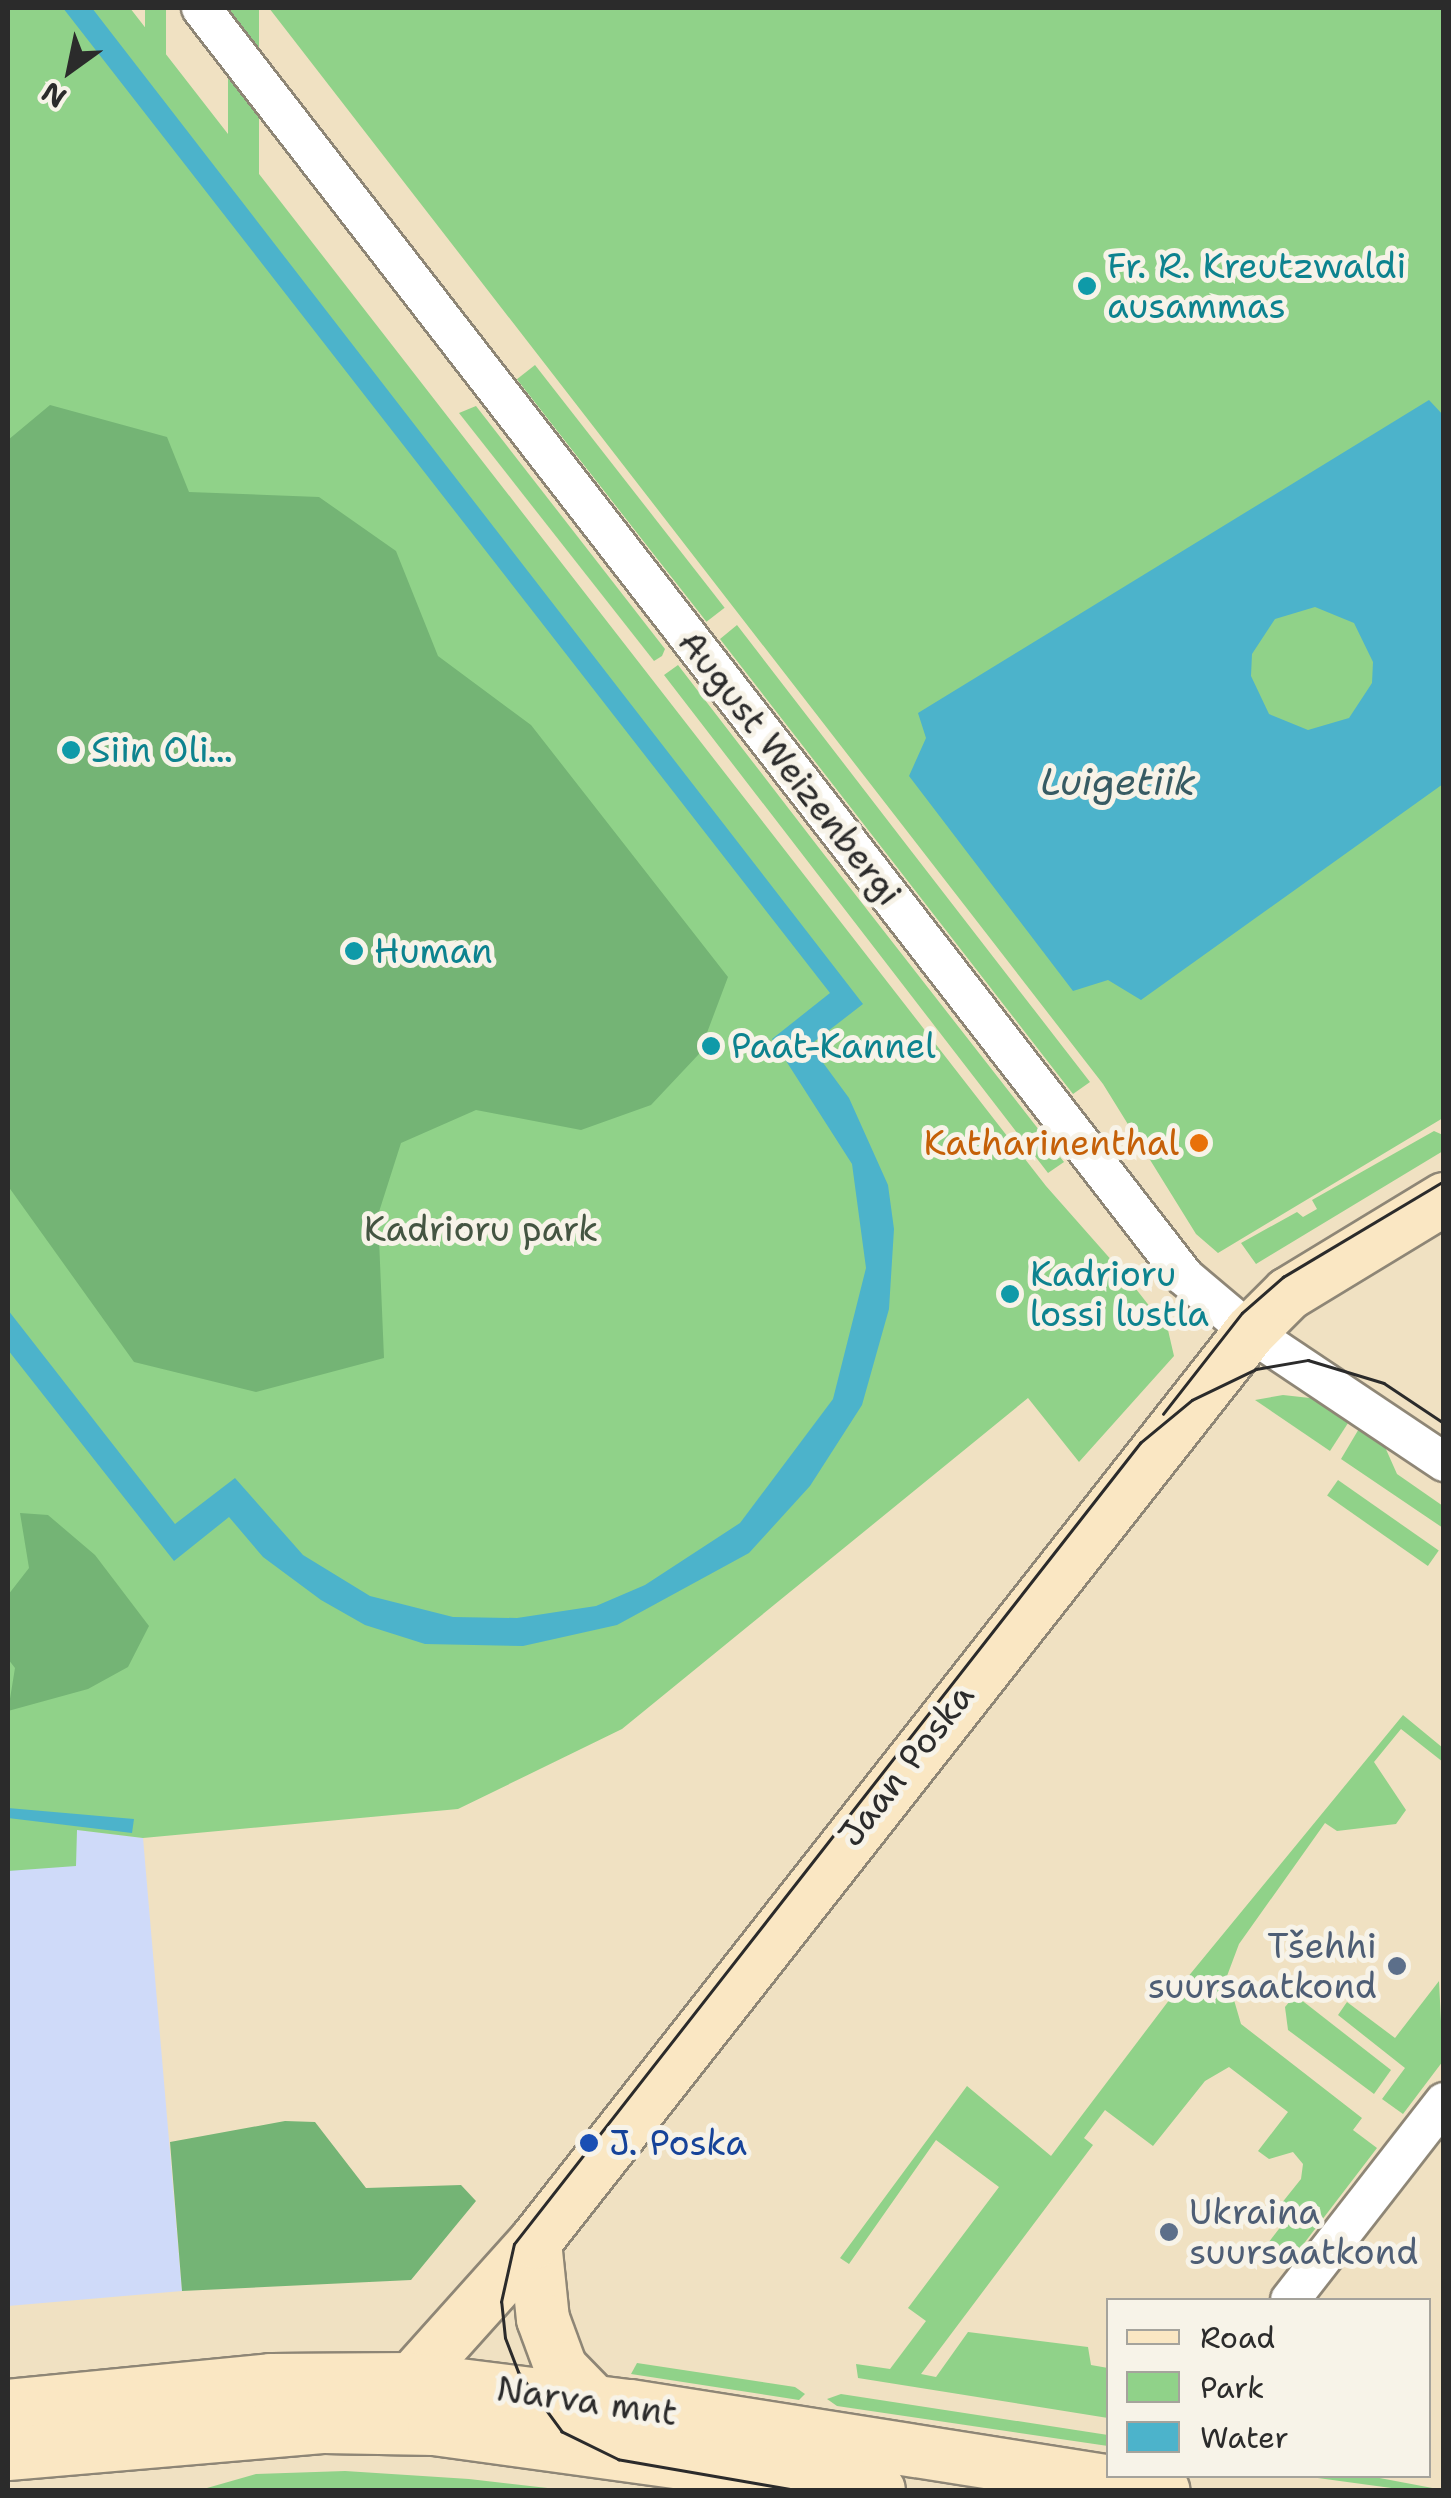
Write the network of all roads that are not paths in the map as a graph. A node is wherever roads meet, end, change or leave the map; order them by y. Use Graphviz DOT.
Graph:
graph roads {
  1 [pos="200,8"];
  2 [pos="1444,1200"];
  3 [pos="1250,1332"];
  4 [pos="1444,1462"];
  5 [pos="1444,2102"];
  6 [pos="535,2242"];
  7 [pos="1292,2298"];
  8 [pos="412,2379"];
  9 [pos="592,2400"];
  10 [pos="8,2406"];
  11 [pos="8,2454"];
  12 [pos="662,2457"];
  13 [pos="879,2490"];
  14 [pos="1163,2490"];
  1 -- 3 [label="street, August Weizenbergi"];
  2 -- 3 [label="main road, Jaan Poska"];
  3 -- 4 [label="street, August Weizenbergi"];
  3 -- 6 [label="main road, Jaan Poska"];
  5 -- 7 [label="street"];
  6 -- 8 [label="main road, Jaan Poska"];
  6 -- 9 [label="main road"];
  8 -- 9 [label="main road, Narva mnt"];
  8 -- 10 [label="main road, Narva mnt"];
  9 -- 12 [label="main road"];
  9 -- 14 [label="main road, Narva mnt"];
  11 -- 12 [label="main road, Narva mnt"];
  12 -- 13 [label="main road, Narva mnt"];
}
